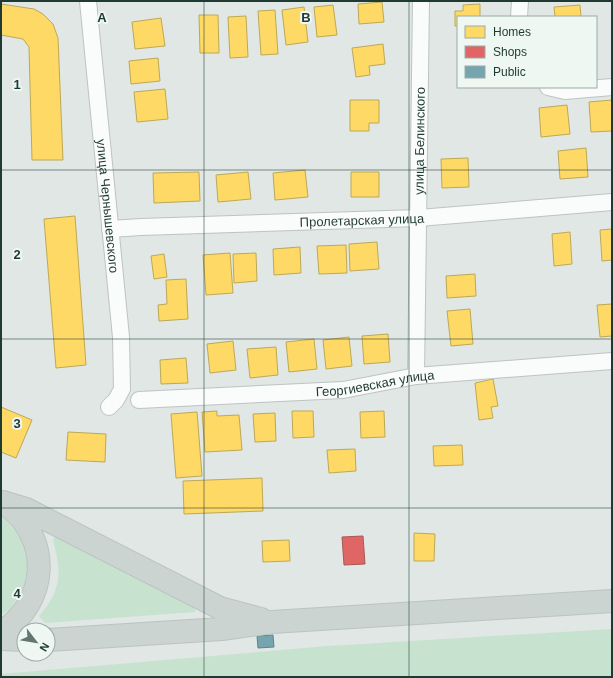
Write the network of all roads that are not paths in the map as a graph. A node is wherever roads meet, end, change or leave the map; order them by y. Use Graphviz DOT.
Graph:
graph roads {
  1 [pos="88,1"];
  2 [pos="421,1"];
  3 [pos="520,1"];
  4 [pos="518,16"];
  5 [pos="612,87"];
  6 [pos="552,88"];
  7 [pos="612,202"];
  8 [pos="419,218"];
  9 [pos="110,229"];
  10 [pos="612,361"];
  11 [pos="416,376"];
  12 [pos="139,400"];
  13 [pos="109,407"];
  14 [pos="2,502"];
  15 [pos="612,601"];
  16 [pos="272,622"];
  17 [pos="1,632"];
  18 [pos="1,639"];
  19 [pos="56,639"];
  20 [pos="16,640"];
  1 -- 9 [label="street, улица Чернышевского"];
  2 -- 8 [label="street, улица Белинского"];
  3 -- 4 [label="street"];
  5 -- 6 [label="street"];
  7 -- 8 [label="street, Пролетарская улица"];
  8 -- 9 [label="street, Пролетарская улица"];
  8 -- 11 [label="street, улица Белинского"];
  9 -- 13 [label="street, улица Чернышевского"];
  10 -- 11 [label="street, Георгиевская улица"];
  11 -- 12 [label="street, Георгиевская улица"];
  14 -- 16 [label="main road"];
  14 -- 17 [label="main road"];
  15 -- 16 [label="main road"];
  16 -- 19 [label="main road"];
  18 -- 20 [label="main road"];
}
